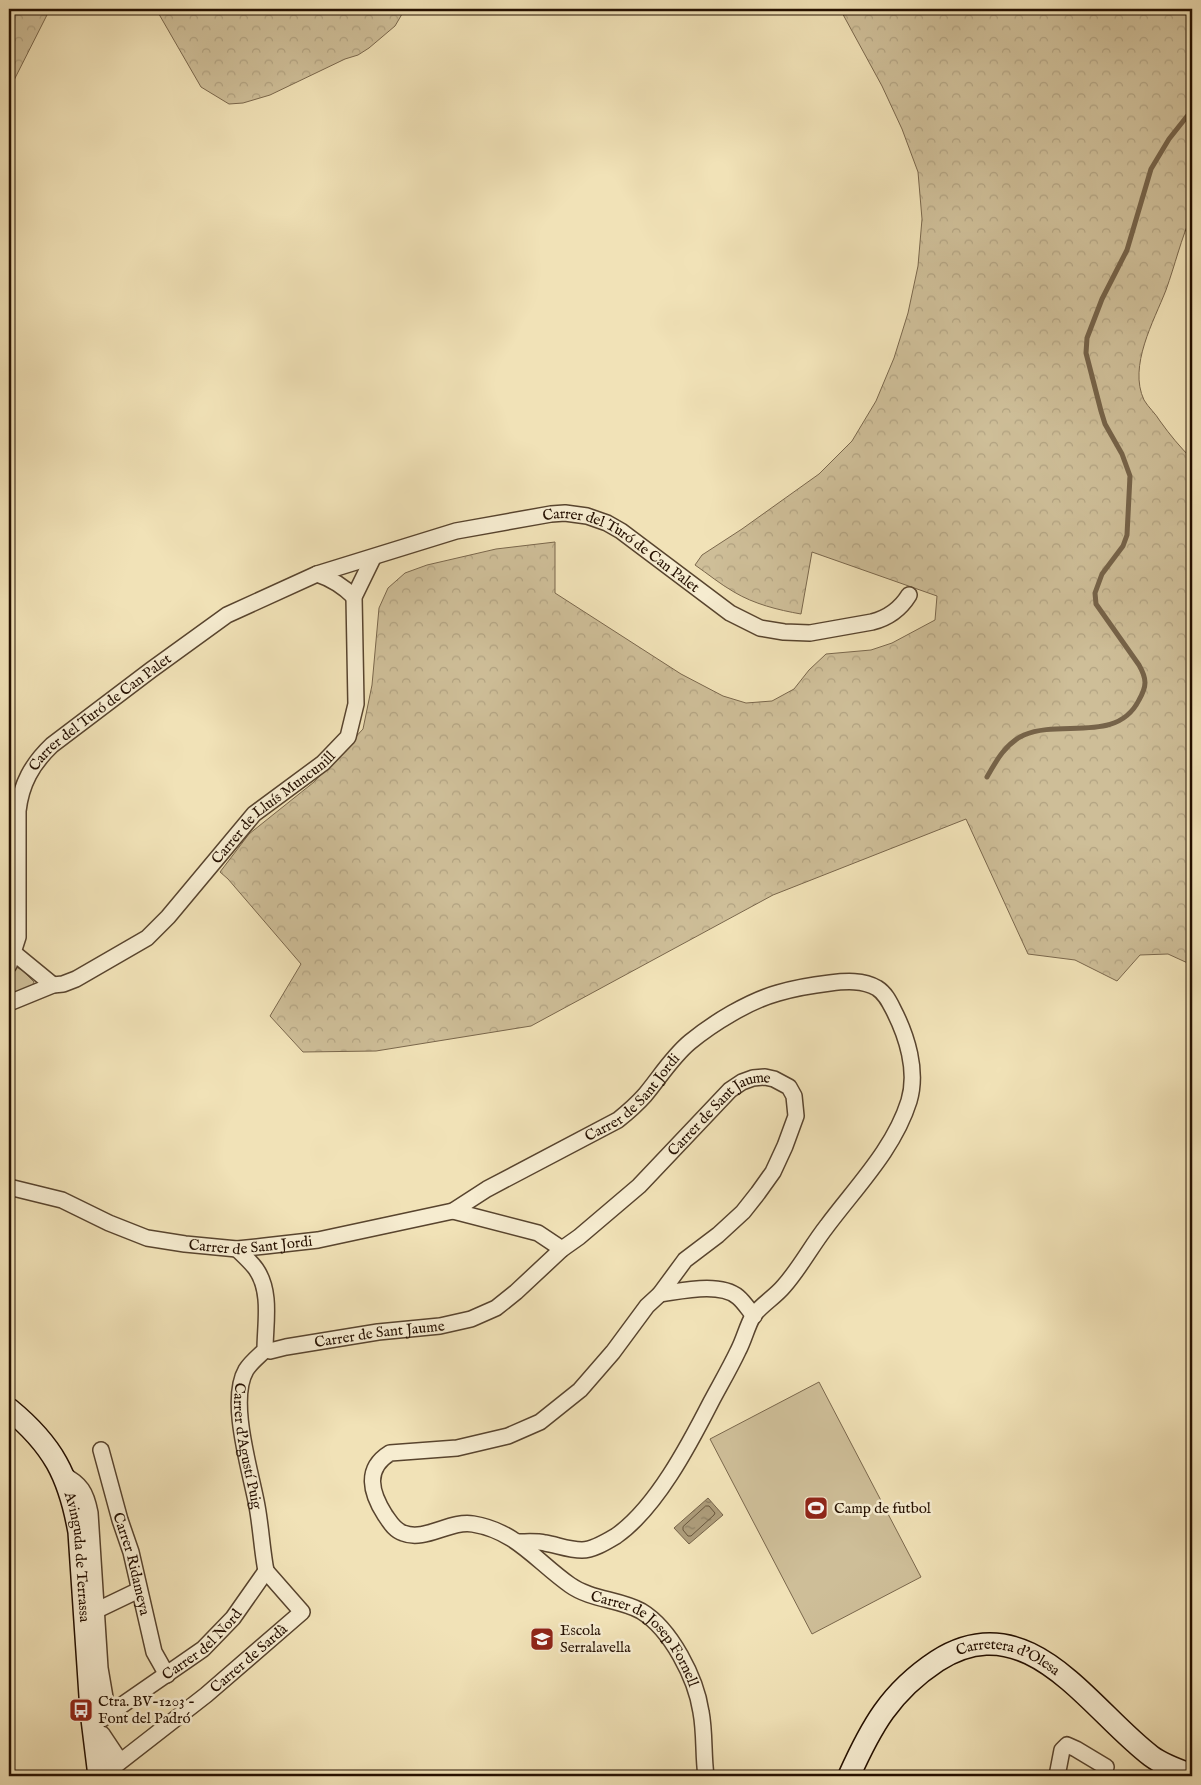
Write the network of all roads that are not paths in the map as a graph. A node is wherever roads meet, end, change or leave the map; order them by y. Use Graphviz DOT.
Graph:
graph roads {
  1 [pos="373,558"];
  2 [pos="317,574"];
  3 [pos="909,594"];
  4 [pos="354,597"];
  5 [pos="11,959"];
  6 [pos="52,985"];
  7 [pos="9,1003"];
  8 [pos="9,1187"];
  9 [pos="453,1210"];
  10 [pos="562,1248"];
  11 [pos="237,1249"];
  12 [pos="660,1294"];
  13 [pos="754,1316"];
  14 [pos="265,1350"];
  15 [pos="9,1409"];
  16 [pos="101,1450"];
  17 [pos="518,1542"];
  18 [pos="266,1571"];
  19 [pos="139,1590"];
  20 [pos="90,1614"];
  21 [pos="167,1675"];
  22 [pos="100,1721"];
  23 [pos="1106,1767"];
  24 [pos="1192,1775"];
  25 [pos="101,1776"];
  26 [pos="706,1776"];
  27 [pos="849,1776"];
  28 [pos="1057,1776"];
  1 -- 2 [label="street, Carrer del Turó de Can Palet"];
  1 -- 3 [label="street, Carrer del Turó de Can Palet"];
  1 -- 4 [label="street, Carrer de Lluís Muncunill"];
  2 -- 4 [label="street"];
  2 -- 5 [label="street, Carrer del Turó de Can Palet"];
  4 -- 6 [label="street, Carrer de Lluís Muncunill"];
  5 -- 6 [label="street"];
  6 -- 7 [label="street, Carrer de Lluís Muncunill"];
  8 -- 11 [label="street, Carrer de Sant Jordi"];
  9 -- 10 [label="street"];
  9 -- 11 [label="street, Carrer de Sant Jordi"];
  9 -- 13 [label="street, Carrer de Sant Jordi"];
  10 -- 12 [label="street, Carrer de Sant Jaume"];
  10 -- 14 [label="street, Carrer de Sant Jaume"];
  11 -- 14 [label="street"];
  12 -- 13 [label="street"];
  12 -- 17 [label="street, Carrer de Sant Jaume"];
  13 -- 17 [label="street"];
  14 -- 18 [label="street, Carrer d'Agustí Puig"];
  15 -- 20 [label="street, Avinguda de Terrassa"];
  16 -- 19 [label="street, Carrer Ridameya"];
  17 -- 26 [label="street, Carrer de Josep Fornell"];
  18 -- 21 [label="street, Carrer del Nord"];
  18 -- 25 [label="street, Carrer de Sardà"];
  19 -- 20 [label="street"];
  19 -- 21 [label="street, Carrer Ridameya"];
  20 -- 22 [label="street, Avinguda de Terrassa"];
  21 -- 22 [label="street, Carrer del Nord"];
  22 -- 25 [label="street"];
  23 -- 28 [label="street"];
  24 -- 27 [label="street, Carretera d'Olesa"];
}
